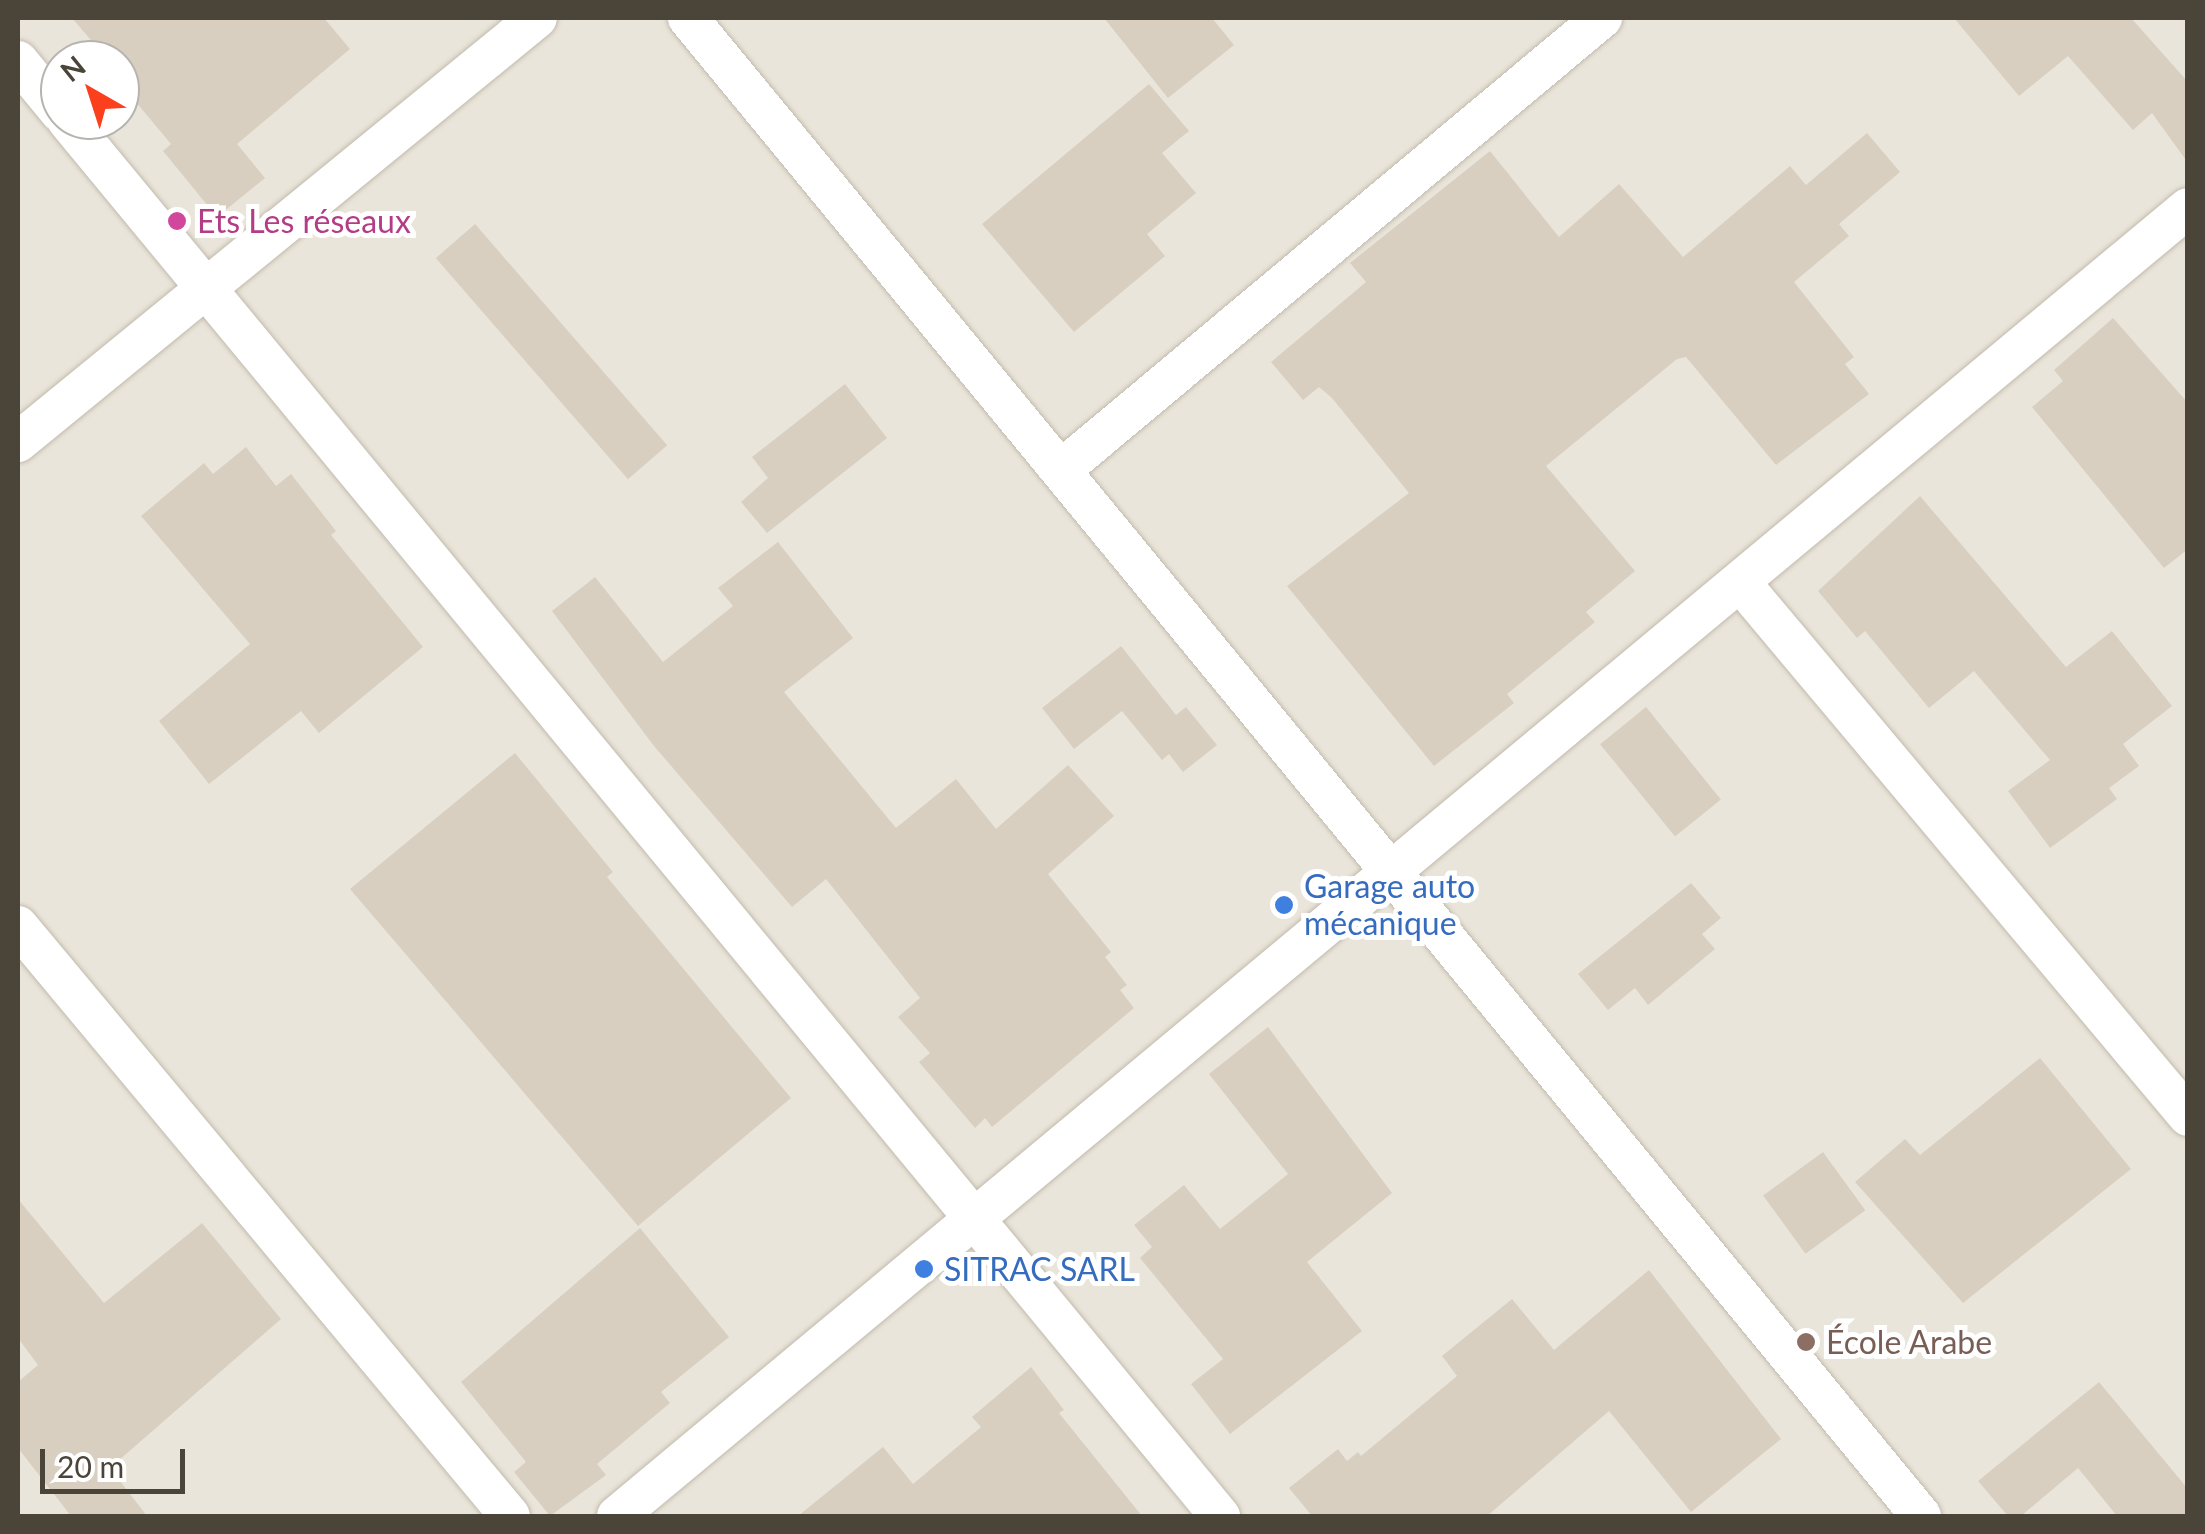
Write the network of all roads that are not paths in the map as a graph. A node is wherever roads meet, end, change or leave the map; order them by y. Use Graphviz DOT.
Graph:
graph roads {
  1 [pos="538,18"];
  2 [pos="688,18"];
  3 [pos="1602,18"];
  4 [pos="18,61"];
  5 [pos="40,88"];
  6 [pos="84,140"];
  7 [pos="2188,208"];
  8 [pos="207,288"];
  9 [pos="18,442"];
  10 [pos="1061,470"];
  11 [pos="1740,582"];
  12 [pos="1390,872"];
  13 [pos="18,926"];
  14 [pos="2188,1116"];
  15 [pos="977,1217"];
  16 [pos="510,1516"];
  17 [pos="617,1516"];
  18 [pos="1220,1516"];
  19 [pos="1921,1516"];
  1 -- 8 [label="street"];
  2 -- 10 [label="street"];
  3 -- 10 [label="street"];
  4 -- 5 [label="street"];
  6 -- 8 [label="street"];
  7 -- 11 [label="street"];
  8 -- 9 [label="street"];
  8 -- 15 [label="street"];
  10 -- 12 [label="street"];
  11 -- 12 [label="street"];
  11 -- 14 [label="street"];
  12 -- 15 [label="street"];
  12 -- 19 [label="street"];
  13 -- 16 [label="street"];
  15 -- 17 [label="street"];
  15 -- 18 [label="street"];
}
